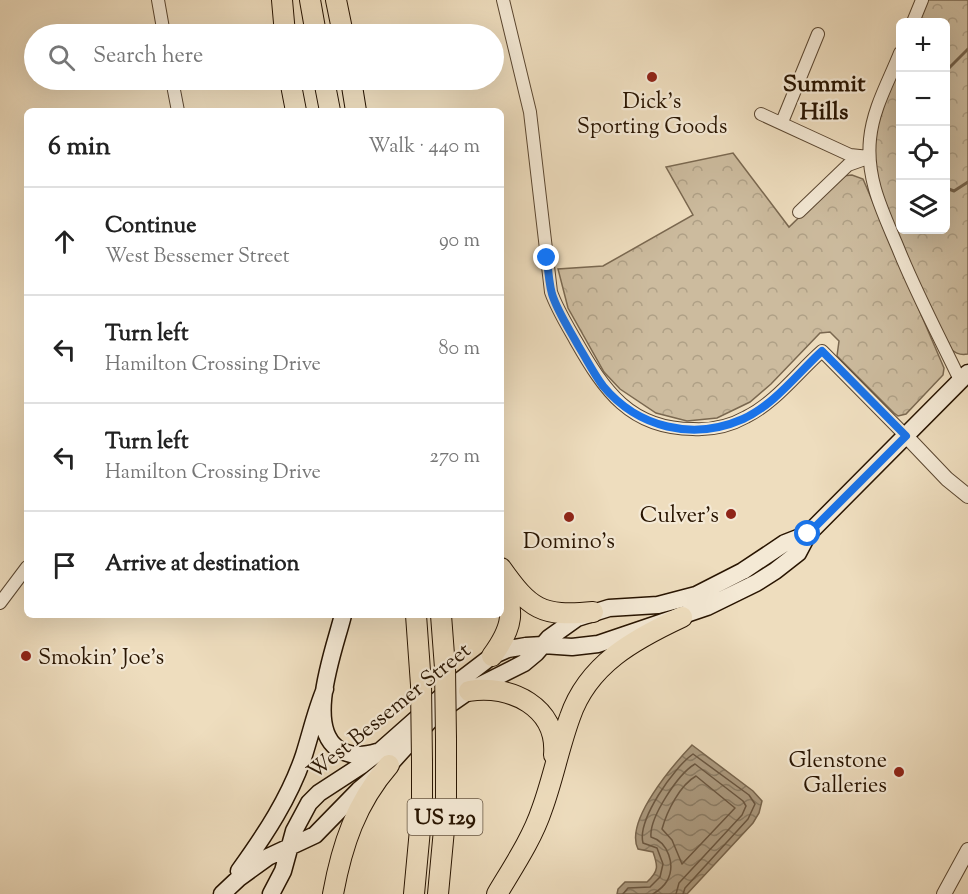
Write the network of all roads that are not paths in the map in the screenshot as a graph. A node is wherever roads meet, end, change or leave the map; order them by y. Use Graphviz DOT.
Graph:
graph roads {
  1 [pos="158,0"];
  2 [pos="282,0"];
  3 [pos="310,0"];
  4 [pos="336,0"];
  5 [pos="504,0"];
  6 [pos="922,0"];
  7 [pos="915,18"];
  8 [pos="162,24"];
  9 [pos="284,24"];
  10 [pos="314,24"];
  11 [pos="341,24"];
  12 [pos="818,34"];
  13 [pos="896,62"];
  14 [pos="174,90"];
  15 [pos="292,90"];
  16 [pos="326,90"];
  17 [pos="353,90"];
  18 [pos="177,108"];
  19 [pos="295,108"];
  20 [pos="329,108"];
  21 [pos="356,108"];
  22 [pos="760,114"];
  23 [pos="782,122"];
  24 [pos="869,158"];
  25 [pos="799,213"];
  26 [pos="964,376"];
  27 [pos="906,436"];
  28 [pos="968,496"];
  29 [pos="808,534"];
  30 [pos="24,571"];
  31 [pos="504,572"];
  32 [pos="504,582"];
  33 [pos="0,603"];
  34 [pos="593,612"];
  35 [pos="682,616"];
  36 [pos="342,618"];
  37 [pos="416,618"];
  38 [pos="441,618"];
  39 [pos="543,645"];
  40 [pos="492,656"];
  41 [pos="325,689"];
  42 [pos="469,691"];
  43 [pos="384,758"];
  44 [pos="552,782"];
  45 [pos="289,847"];
  46 [pos="968,850"];
  47 [pos="222,894"];
  48 [pos="271,894"];
  49 [pos="333,894"];
  50 [pos="414,894"];
  51 [pos="438,894"];
  52 [pos="497,894"];
  53 [pos="944,894"];
  1 -- 8 [label="street"];
  2 -- 9 [label="highway"];
  3 -- 10 [label="highway"];
  4 -- 11 [label="highway"];
  5 -- 27 [label="street"];
  6 -- 7 [label="street"];
  12 -- 23 [label="street"];
  13 -- 24 [label="street"];
  14 -- 18 [label="street"];
  15 -- 19 [label="highway"];
  16 -- 20 [label="highway"];
  17 -- 21 [label="highway"];
  22 -- 23 [label="street"];
  23 -- 24 [label="street"];
  24 -- 25 [label="street"];
  24 -- 26 [label="street"];
  26 -- 27 [label="main road, West Bessemer Street"];
  27 -- 28 [label="street"];
  27 -- 29 [label="main road, West Bessemer Street"];
  29 -- 34 [label="main road, West Bessemer Street"];
  29 -- 35 [label="main road, West Bessemer Street"];
  30 -- 33 [label="street"];
  31 -- 34 [label="highway"];
  32 -- 40 [label="highway"];
  34 -- 39 [label="main road, West Bessemer Street"];
  35 -- 39 [label="main road, West Bessemer Street"];
  35 -- 44 [label="highway"];
  36 -- 41 [label="main road"];
  37 -- 50 [label="highway, US 129, bridge"];
  38 -- 51 [label="highway, US 129, bridge"];
  39 -- 40 [label="main road, West Bessemer Street"];
  39 -- 42 [label="main road, West Bessemer Street"];
  40 -- 43 [label="main road, West Bessemer Street"];
  41 -- 43 [label="main road"];
  41 -- 47 [label="main road"];
  42 -- 43 [label="main road, West Bessemer Street"];
  42 -- 44 [label="highway"];
  43 -- 45 [label="main road, West Bessemer Street"];
  43 -- 45 [label="main road, West Bessemer Street"];
  43 -- 49 [label="highway"];
  44 -- 52 [label="highway"];
  45 -- 47 [label="main road, West Bessemer Street"];
  45 -- 48 [label="main road, West Bessemer Street"];
  46 -- 53 [label="street"];
}
